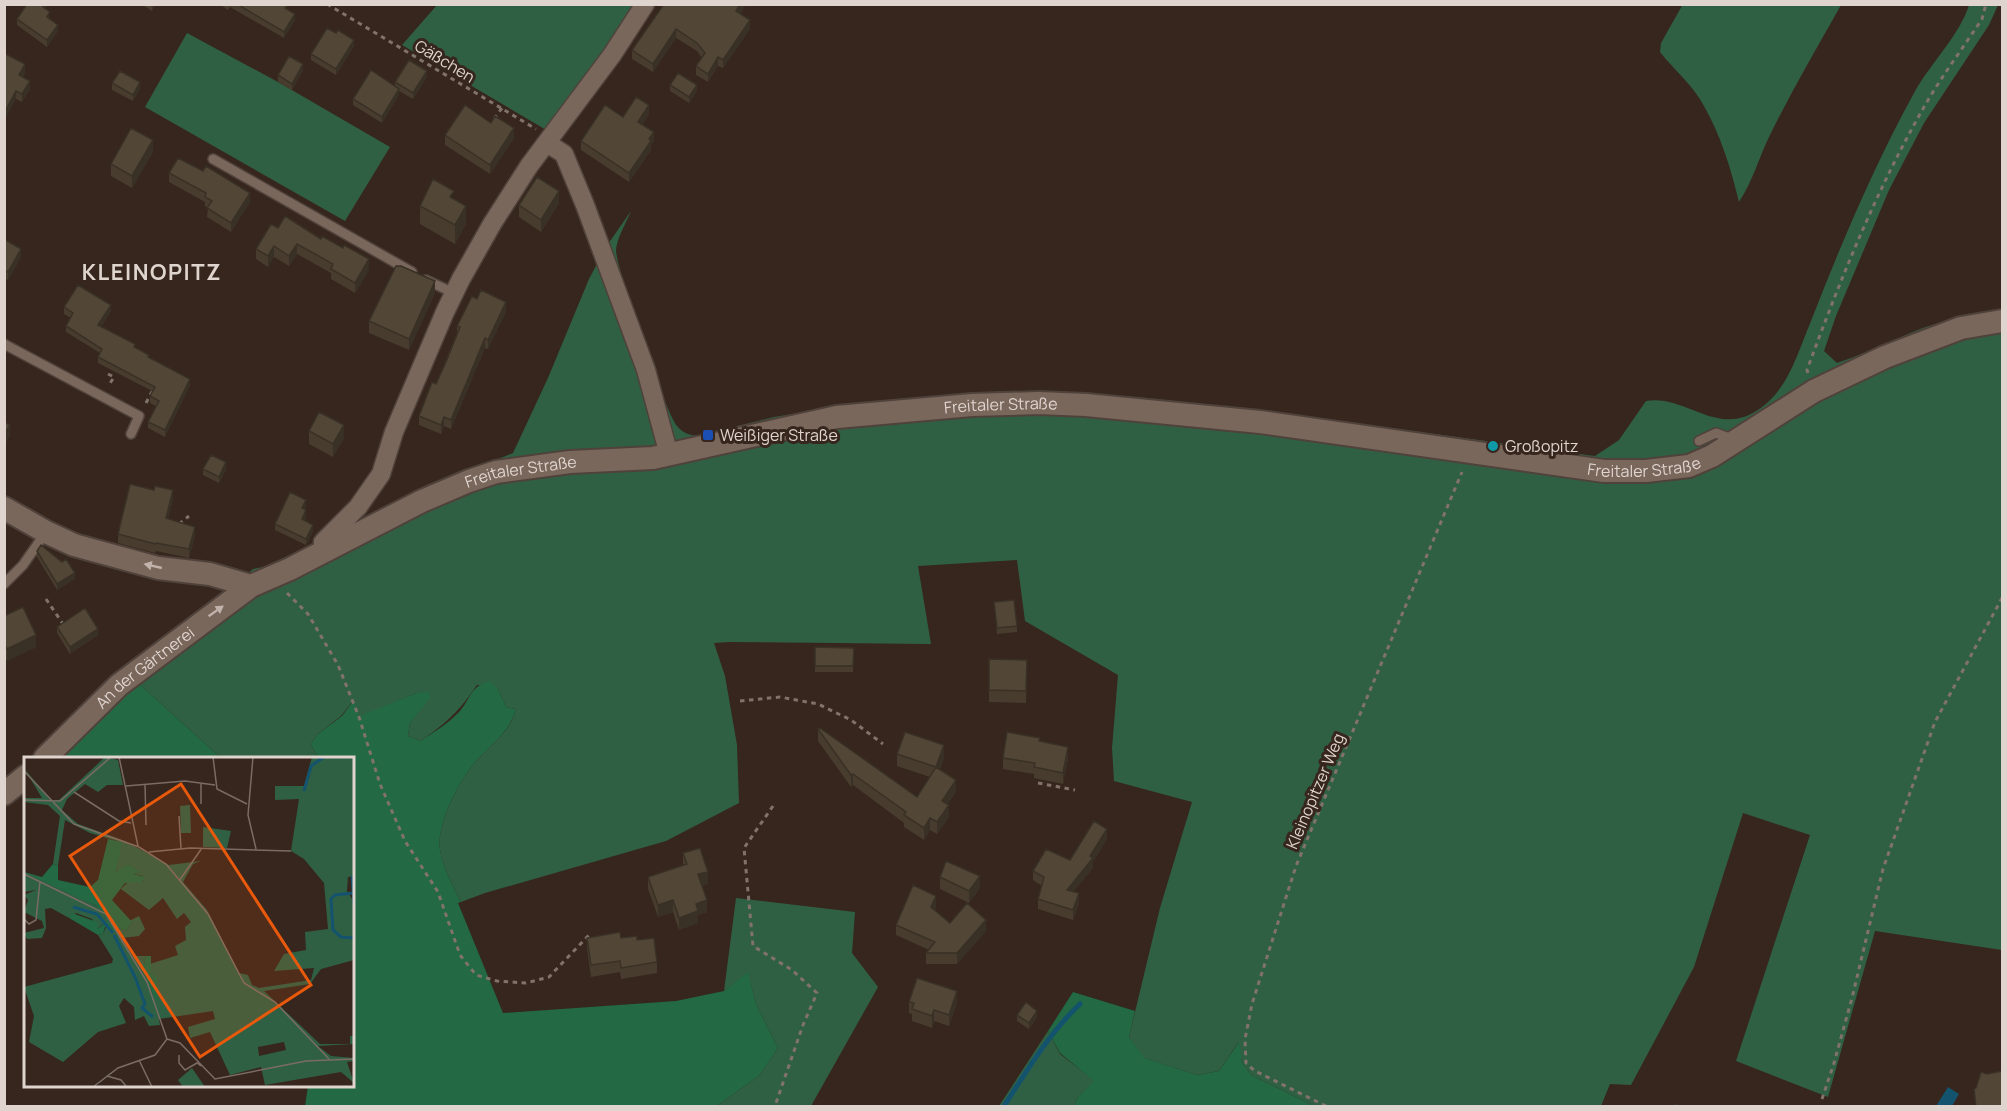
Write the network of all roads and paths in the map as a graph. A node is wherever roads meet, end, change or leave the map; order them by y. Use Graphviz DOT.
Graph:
graph roads {
  1 [pos="327,4"];
  2 [pos="645,4"];
  3 [pos="1986,4"];
  4 [pos="502,108"];
  5 [pos="493,121"];
  6 [pos="549,140"];
  7 [pos="213,159"];
  8 [pos="454,293"];
  9 [pos="2002,321"];
  10 [pos="4,344"];
  11 [pos="154,386"];
  12 [pos="1814,392"];
  13 [pos="139,416"];
  14 [pos="131,434"];
  15 [pos="1736,440"];
  16 [pos="1699,441"];
  17 [pos="1467,450"];
  18 [pos="669,455"];
  19 [pos="4,508"];
  20 [pos="189,516"];
  21 [pos="171,531"];
  22 [pos="46,532"];
  23 [pos="326,549"];
  24 [pos="4,584"];
  25 [pos="251,586"];
  26 [pos="2002,598"];
  27 [pos="46,599"];
  28 [pos="308,614"];
  29 [pos="63,624"];
  30 [pos="740,701"];
  31 [pos="883,744"];
  32 [pos="47,757"];
  33 [pos="24,778"];
  34 [pos="1038,783"];
  35 [pos="1075,790"];
  36 [pos="4,794"];
  37 [pos="772,806"];
  38 [pos="590,934"];
  39 [pos="1822,1099"];
  40 [pos="775,1107"];
  41 [pos="1326,1107"];
  1 -- 4 [label="path, Gäßchen"];
  2 -- 6 [label="street"];
  3 -- 12 [label="path"];
  4 -- 5 [label="path"];
  4 -- 6 [label="path, Gäßchen"];
  6 -- 8 [label="street"];
  6 -- 18 [label="street"];
  7 -- 8 [label="lane"];
  8 -- 23 [label="street"];
  9 -- 12 [label="street, Freitaler Straße"];
  10 -- 13 [label="lane"];
  11 -- 13 [label="path"];
  12 -- 15 [label="street, Freitaler Straße"];
  13 -- 14 [label="lane"];
  15 -- 16 [label="lane"];
  15 -- 17 [label="street, Freitaler Straße"];
  17 -- 18 [label="street, Freitaler Straße"];
  17 -- 41 [label="path, Kleinopitzer Weg"];
  18 -- 23 [label="street, Freitaler Straße"];
  19 -- 22 [label="street"];
  20 -- 21 [label="path"];
  22 -- 24 [label="lane"];
  25 -- 22 [label="street, one-way"];
  23 -- 25 [label="street, Freitaler Straße"];
  32 -- 25 [label="street, An der Gärtnerei, one-way"];
  26 -- 39 [label="path"];
  27 -- 29 [label="path"];
  28 -- 38 [label="path"];
  30 -- 31 [label="path"];
  33 -- 36 [label="street"];
  34 -- 35 [label="path"];
  37 -- 40 [label="path"];
}
